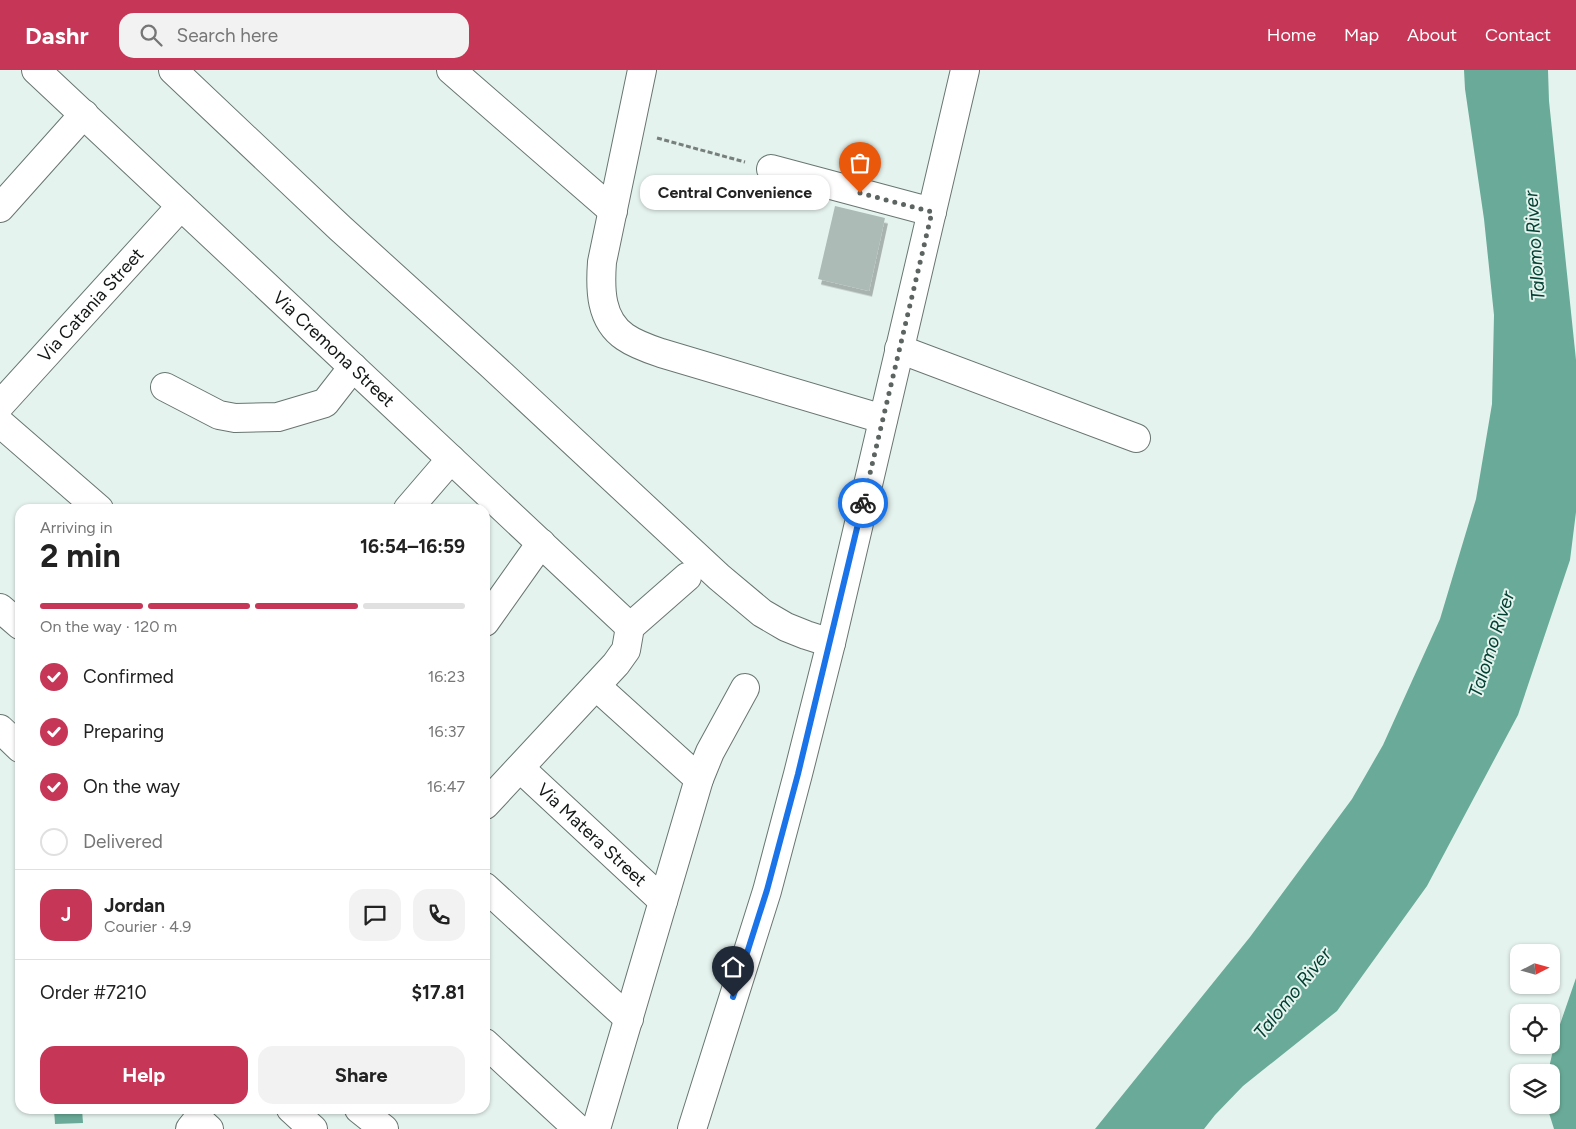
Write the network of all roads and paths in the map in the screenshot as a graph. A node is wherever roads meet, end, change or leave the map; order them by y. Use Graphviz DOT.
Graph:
graph roads {
  1 [pos="36,70"];
  2 [pos="173,70"];
  3 [pos="451,70"];
  4 [pos="642,70"];
  5 [pos="965,70"];
  6 [pos="84,114"];
  7 [pos="630,131"];
  8 [pos="771,169"];
  9 [pos="181,206"];
  10 [pos="0,208"];
  11 [pos="613,211"];
  12 [pos="932,212"];
  13 [pos="899,349"];
  14 [pos="353,367"];
  15 [pos="165,386"];
  16 [pos="0,405"];
  17 [pos="883,419"];
  18 [pos="0,423"];
  19 [pos="1136,438"];
  20 [pos="451,459"];
  21 [pos="93,504"];
  22 [pos="412,504"];
  23 [pos="541,543"];
  24 [pos="687,577"];
  25 [pos="0,608"];
  26 [pos="490,615"];
  27 [pos="15,621"];
  28 [pos="630,627"];
  29 [pos="830,642"];
  30 [pos="596,686"];
  31 [pos="745,688"];
  32 [pos="0,729"];
  33 [pos="15,743"];
  34 [pos="520,768"];
  35 [pos="699,779"];
  36 [pos="490,800"];
  37 [pos="490,891"];
  38 [pos="663,901"];
  39 [pos="629,1019"];
  40 [pos="490,1048"];
  41 [pos="296,1114"];
  42 [pos="365,1114"];
  43 [pos="313,1129"];
  44 [pos="384,1129"];
  45 [pos="578,1129"];
  46 [pos="596,1129"];
  47 [pos="692,1129"];
  1 -- 6 [label="street, Via Cremona Street"];
  2 -- 29 [label="street"];
  3 -- 11 [label="street"];
  4 -- 7 [label="street"];
  5 -- 12 [label="street"];
  6 -- 9 [label="street, Via Cremona Street"];
  6 -- 10 [label="street"];
  7 -- 8 [label="path"];
  7 -- 11 [label="street"];
  8 -- 12 [label="street"];
  9 -- 14 [label="street, Via Cremona Street"];
  9 -- 16 [label="street, Via Catania Street"];
  11 -- 17 [label="street"];
  12 -- 13 [label="street"];
  13 -- 17 [label="street"];
  13 -- 19 [label="street"];
  14 -- 15 [label="street"];
  14 -- 20 [label="street, Via Cremona Street"];
  17 -- 29 [label="street"];
  18 -- 21 [label="street"];
  20 -- 22 [label="street"];
  20 -- 23 [label="street, Via Cremona Street"];
  23 -- 26 [label="street"];
  23 -- 28 [label="street, Via Cremona Street"];
  24 -- 28 [label="street"];
  25 -- 27 [label="street"];
  28 -- 30 [label="street"];
  29 -- 47 [label="street"];
  30 -- 34 [label="street"];
  30 -- 35 [label="street"];
  31 -- 35 [label="street"];
  32 -- 33 [label="street"];
  34 -- 36 [label="street"];
  34 -- 38 [label="street, Via Matera Street"];
  35 -- 38 [label="street"];
  37 -- 39 [label="street"];
  38 -- 39 [label="street"];
  39 -- 46 [label="street"];
  40 -- 45 [label="street"];
  41 -- 43 [label="street"];
  42 -- 44 [label="street"];
}
